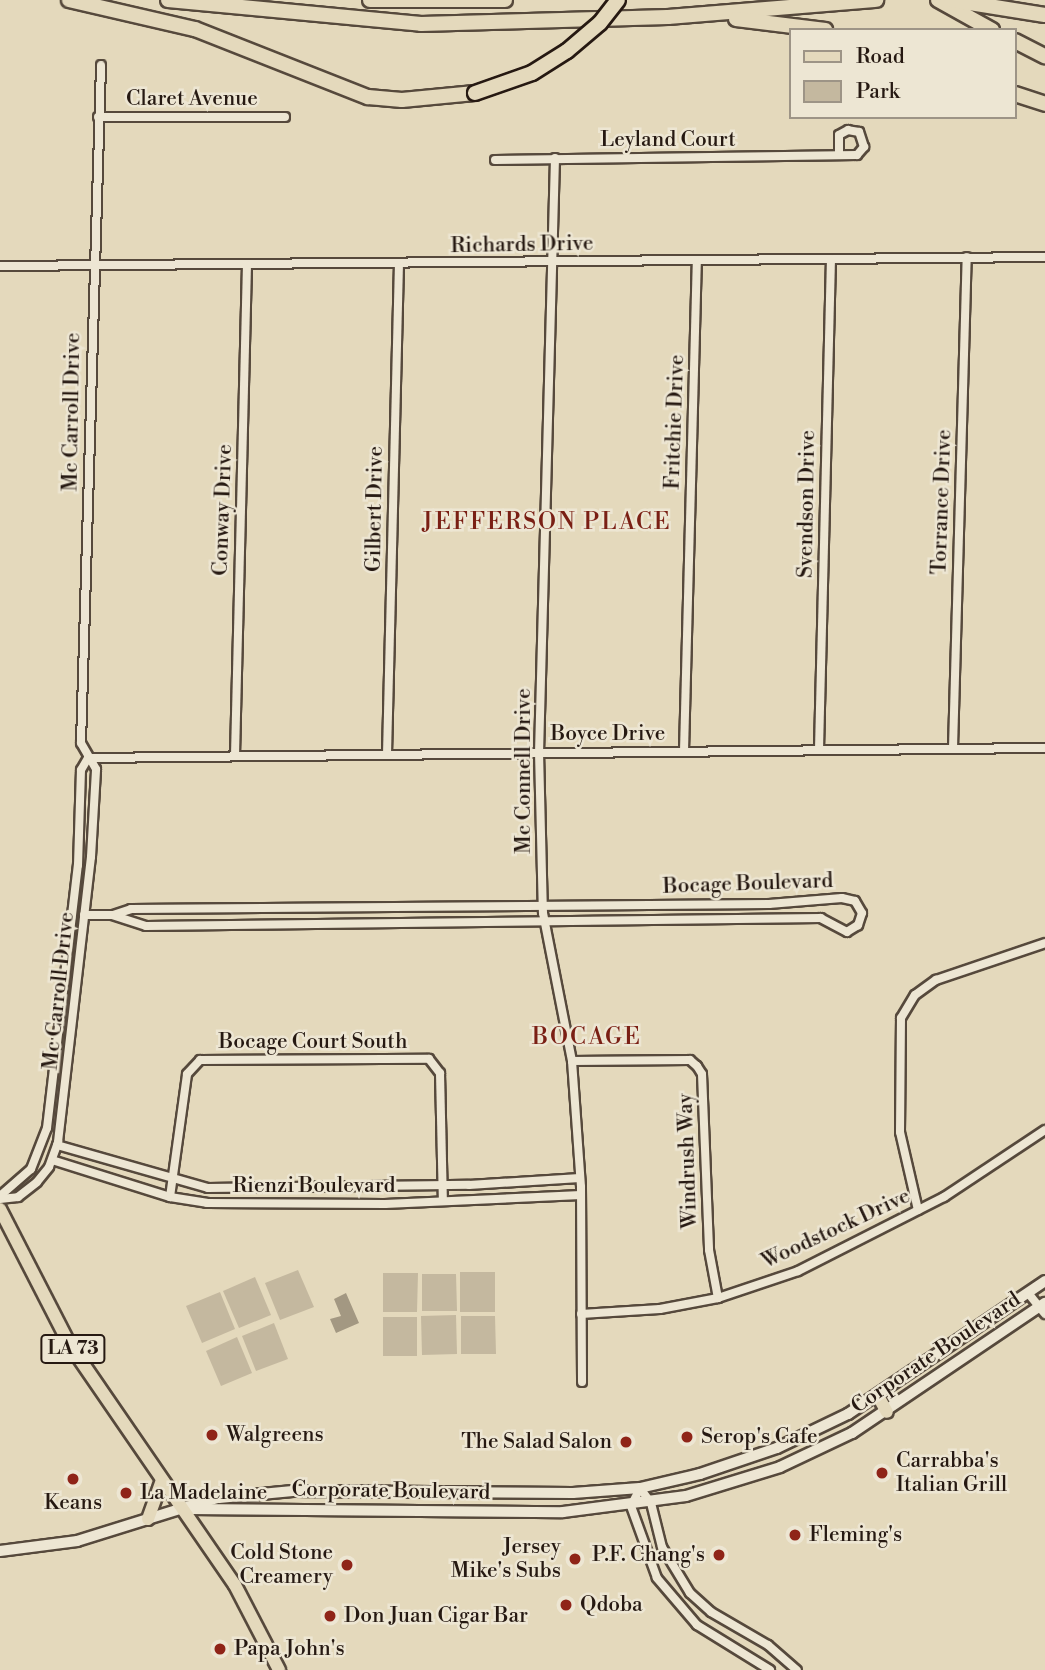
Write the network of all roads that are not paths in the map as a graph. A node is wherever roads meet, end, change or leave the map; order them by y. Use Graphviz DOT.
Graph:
graph roads {
  1 [pos="68,0"];
  2 [pos="168,0"];
  3 [pos="370,0"];
  4 [pos="505,0"];
  5 [pos="618,0"];
  6 [pos="876,0"];
  7 [pos="938,0"];
  8 [pos="951,0"];
  9 [pos="1045,15"];
  10 [pos="668,17"];
  11 [pos="813,28"];
  12 [pos="988,28"];
  13 [pos="1017,42"];
  14 [pos="1045,56"];
  15 [pos="101,65"];
  16 [pos="1017,95"];
  17 [pos="1045,104"];
  18 [pos="99,117"];
  19 [pos="285,117"];
  20 [pos="839,152"];
  21 [pos="555,158"];
  22 [pos="495,160"];
  23 [pos="967,257"];
  24 [pos="1045,257"];
  25 [pos="831,259"];
  26 [pos="551,261"];
  27 [pos="697,261"];
  28 [pos="93,265"];
  29 [pos="247,265"];
  30 [pos="399,265"];
  31 [pos="0,266"];
  32 [pos="953,748"];
  33 [pos="1045,748"];
  34 [pos="819,749"];
  35 [pos="684,751"];
  36 [pos="539,752"];
  37 [pos="387,754"];
  38 [pos="234,755"];
  39 [pos="88,758"];
  40 [pos="542,906"];
  41 [pos="83,915"];
  42 [pos="113,915"];
  43 [pos="544,921"];
  44 [pos="1045,943"];
  45 [pos="572,1061"];
  46 [pos="1045,1130"];
  47 [pos="57,1144"];
  48 [pos="52,1160"];
  49 [pos="580,1178"];
  50 [pos="174,1180"];
  51 [pos="443,1186"];
  52 [pos="581,1195"];
  53 [pos="170,1196"];
  54 [pos="0,1198"];
  55 [pos="443,1201"];
  56 [pos="0,1209"];
  57 [pos="918,1210"];
  58 [pos="1045,1281"];
  59 [pos="1028,1293"];
  60 [pos="718,1298"];
  61 [pos="1043,1308"];
  62 [pos="581,1314"];
  63 [pos="582,1382"];
  64 [pos="878,1396"];
  65 [pos="887,1412"];
  66 [pos="162,1480"];
  67 [pos="640,1488"];
  68 [pos="651,1503"];
  69 [pos="631,1506"];
  70 [pos="183,1508"];
  71 [pos="148,1519"];
  72 [pos="0,1551"];
  73 [pos="279,1670"];
  74 [pos="770,1670"];
  75 [pos="797,1670"];
  1 -- 5 [label="highway, bridge"];
  2 -- 10 [label="highway"];
  3 -- 4 [label="highway"];
  6 -- 10 [label="highway"];
  7 -- 12 [label="highway"];
  8 -- 9 [label="highway"];
  10 -- 11 [label="highway"];
  13 -- 14 [label="highway"];
  15 -- 18 [label="street, Mc Carroll Drive"];
  16 -- 17 [label="highway"];
  18 -- 19 [label="street, Claret Avenue"];
  18 -- 28 [label="street, Mc Carroll Drive"];
  20 -- 21 [label="street, Leyland Court"];
  21 -- 22 [label="street, Leyland Court"];
  21 -- 26 [label="street, Mc Connell Drive"];
  23 -- 24 [label="street, Richards Drive"];
  23 -- 25 [label="street, Richards Drive"];
  23 -- 32 [label="street, Torrance Drive"];
  25 -- 27 [label="street, Richards Drive"];
  25 -- 34 [label="street, Svendson Drive"];
  26 -- 27 [label="street, Richards Drive"];
  26 -- 30 [label="street, Richards Drive"];
  26 -- 36 [label="street, Mc Connell Drive"];
  27 -- 35 [label="street, Fritchie Drive"];
  28 -- 29 [label="street, Richards Drive"];
  28 -- 31 [label="street, Richards Drive"];
  28 -- 39 [label="street, Mc Carroll Drive"];
  29 -- 30 [label="street, Richards Drive"];
  29 -- 38 [label="street, Conway Drive"];
  30 -- 37 [label="street, Gilbert Drive"];
  32 -- 33 [label="street, Boyce Drive"];
  32 -- 34 [label="street, Boyce Drive"];
  34 -- 35 [label="street, Boyce Drive"];
  35 -- 36 [label="street, Boyce Drive"];
  36 -- 37 [label="street, Boyce Drive"];
  36 -- 40 [label="street, Mc Connell Drive"];
  37 -- 38 [label="street, Boyce Drive"];
  38 -- 39 [label="street, Boyce Drive"];
  39 -- 41 [label="street, Mc Carroll Drive"];
  39 -- 54 [label="street, Mc Carroll Drive"];
  40 -- 42 [label="street, Bocage Boulevard"];
  40 -- 43 [label="street, Mc Connell Drive"];
  40 -- 43 [label="street, Bocage Boulevard"];
  41 -- 42 [label="street, Bocage Boulevard"];
  41 -- 47 [label="street, Mc Carroll Drive"];
  42 -- 43 [label="street, Bocage Boulevard"];
  43 -- 45 [label="street, Mc Connell Drive"];
  44 -- 57 [label="street"];
  45 -- 49 [label="street, Mc Connell Drive"];
  45 -- 60 [label="street, Windrush Way"];
  46 -- 57 [label="street, Woodstock Drive"];
  47 -- 48 [label="street, Mc Carroll Drive"];
  47 -- 50 [label="street, Rienzi Boulevard"];
  48 -- 53 [label="street, Rienzi Boulevard"];
  48 -- 54 [label="street, Mc Carroll Drive"];
  49 -- 51 [label="street, Rienzi Boulevard"];
  49 -- 52 [label="street, Mc Connell Drive"];
  50 -- 51 [label="street, Rienzi Boulevard"];
  50 -- 51 [label="street, Bocage Court South"];
  50 -- 53 [label="street"];
  51 -- 55 [label="street"];
  52 -- 55 [label="street, Rienzi Boulevard"];
  52 -- 62 [label="street, Mc Connell Drive"];
  53 -- 55 [label="street, Rienzi Boulevard"];
  56 -- 66 [label="main road, LA 73"];
  57 -- 60 [label="street, Woodstock Drive"];
  58 -- 59 [label="street, Corporate Boulevard"];
  59 -- 61 [label="street"];
  59 -- 64 [label="street, Corporate Boulevard"];
  60 -- 62 [label="street, Woodstock Drive"];
  61 -- 65 [label="street, Corporate Boulevard"];
  62 -- 63 [label="street, Mc Connell Drive"];
  64 -- 65 [label="main road"];
  64 -- 67 [label="street, Corporate Boulevard"];
  65 -- 68 [label="street, Corporate Boulevard"];
  66 -- 70 [label="main road, LA 73"];
  66 -- 71 [label="main road"];
  67 -- 68 [label="street"];
  67 -- 69 [label="street"];
  67 -- 70 [label="street, Corporate Boulevard"];
  68 -- 69 [label="street, Corporate Boulevard"];
  68 -- 75 [label="street"];
  69 -- 70 [label="street, Corporate Boulevard"];
  69 -- 74 [label="street"];
  70 -- 71 [label="main road"];
  70 -- 73 [label="main road"];
  71 -- 72 [label="main road"];
}
